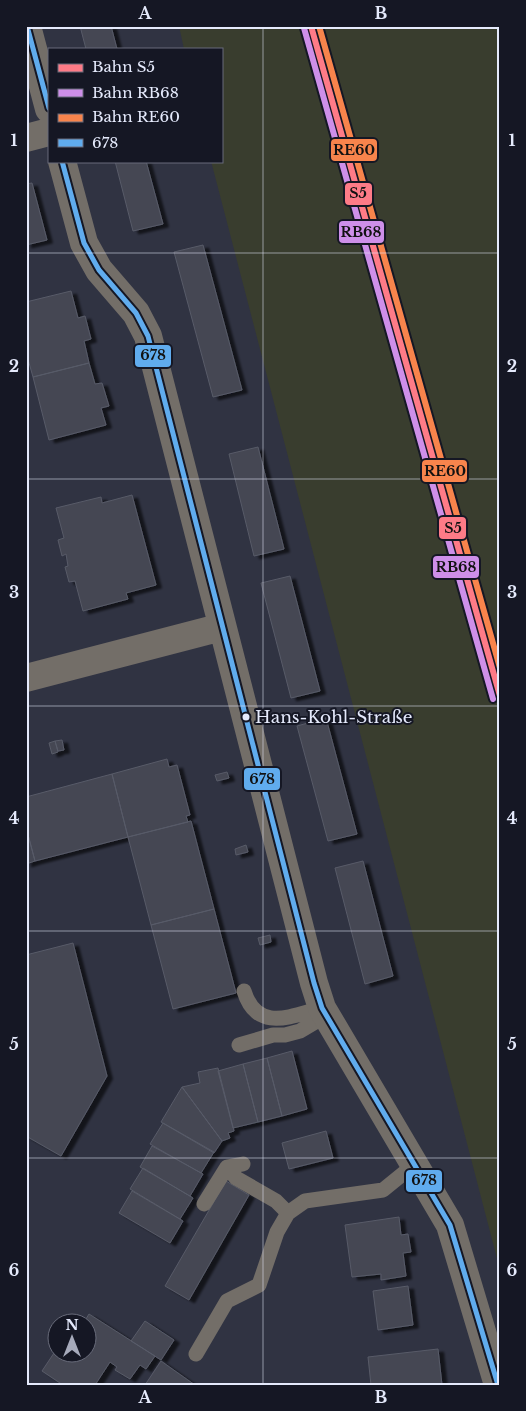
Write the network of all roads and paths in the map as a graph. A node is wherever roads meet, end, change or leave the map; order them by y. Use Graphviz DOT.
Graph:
graph roads {
  1 [pos="27,26"];
  2 [pos="48,105"];
  3 [pos="48,132"];
  4 [pos="26,138"];
  5 [pos="62,162"];
  6 [pos="222,627"];
  7 [pos="26,678"];
  8 [pos="244,991"];
  9 [pos="324,1012"];
  10 [pos="238,1045"];
  11 [pos="243,1164"];
  12 [pos="415,1164"];
  13 [pos="227,1167"];
  14 [pos="204,1204"];
  15 [pos="288,1213"];
  16 [pos="196,1354"];
  17 [pos="498,1385"];
  1 -- 2 [label="street"];
  3 -- 4 [label="street"];
  5 -- 6 [label="street"];
  6 -- 7 [label="street"];
  6 -- 9 [label="street"];
  8 -- 9 [label="lane"];
  9 -- 10 [label="lane"];
  9 -- 12 [label="street"];
  11 -- 13 [label="lane"];
  12 -- 15 [label="lane"];
  12 -- 17 [label="street"];
  13 -- 14 [label="lane"];
  13 -- 15 [label="lane"];
  15 -- 16 [label="lane"];
}
